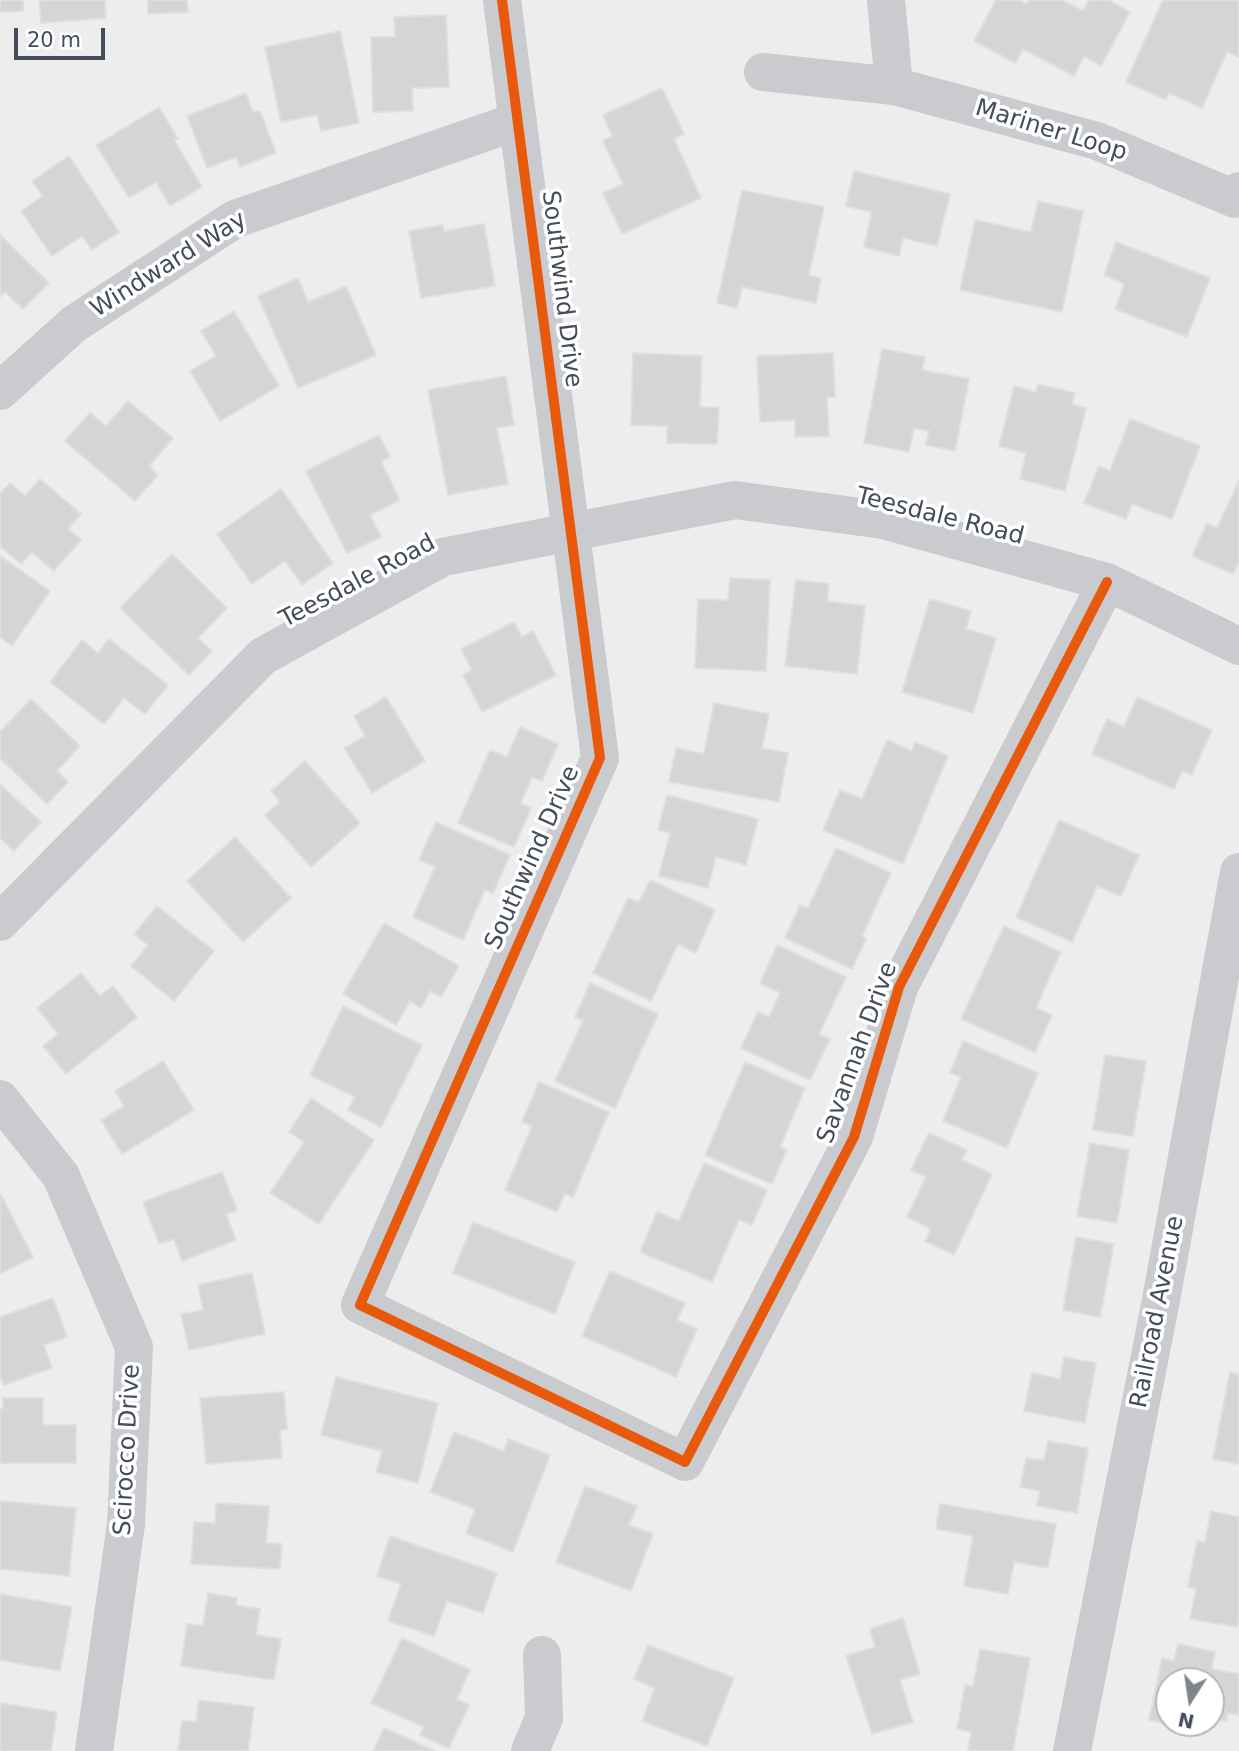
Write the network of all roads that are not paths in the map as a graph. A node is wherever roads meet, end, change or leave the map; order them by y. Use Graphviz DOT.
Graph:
graph roads {
  1 [pos="502,0"];
  2 [pos="886,0"];
  3 [pos="763,72"];
  4 [pos="894,86"];
  5 [pos="518,121"];
  6 [pos="1239,191"];
  7 [pos="0,390"];
  8 [pos="571,531"];
  9 [pos="1107,582"];
  10 [pos="1239,646"];
  11 [pos="1239,872"];
  12 [pos="0,922"];
  13 [pos="0,1099"];
  14 [pos="685,1462"];
  15 [pos="542,1656"];
  16 [pos="94,1751"];
  17 [pos="530,1751"];
  18 [pos="1072,1751"];
  1 -- 5 [label="street, Southwind Drive"];
  2 -- 4 [label="street"];
  3 -- 4 [label="street, Mariner Loop"];
  4 -- 6 [label="street, Mariner Loop"];
  5 -- 7 [label="street, Windward Way"];
  5 -- 8 [label="street, Southwind Drive"];
  8 -- 9 [label="street, Teesdale Road"];
  8 -- 12 [label="street, Teesdale Road"];
  8 -- 14 [label="street, Southwind Drive"];
  9 -- 10 [label="street, Teesdale Road"];
  9 -- 14 [label="street, Savannah Drive"];
  11 -- 18 [label="street, Railroad Avenue"];
  13 -- 16 [label="street, Scirocco Drive"];
  15 -- 17 [label="street"];
}
